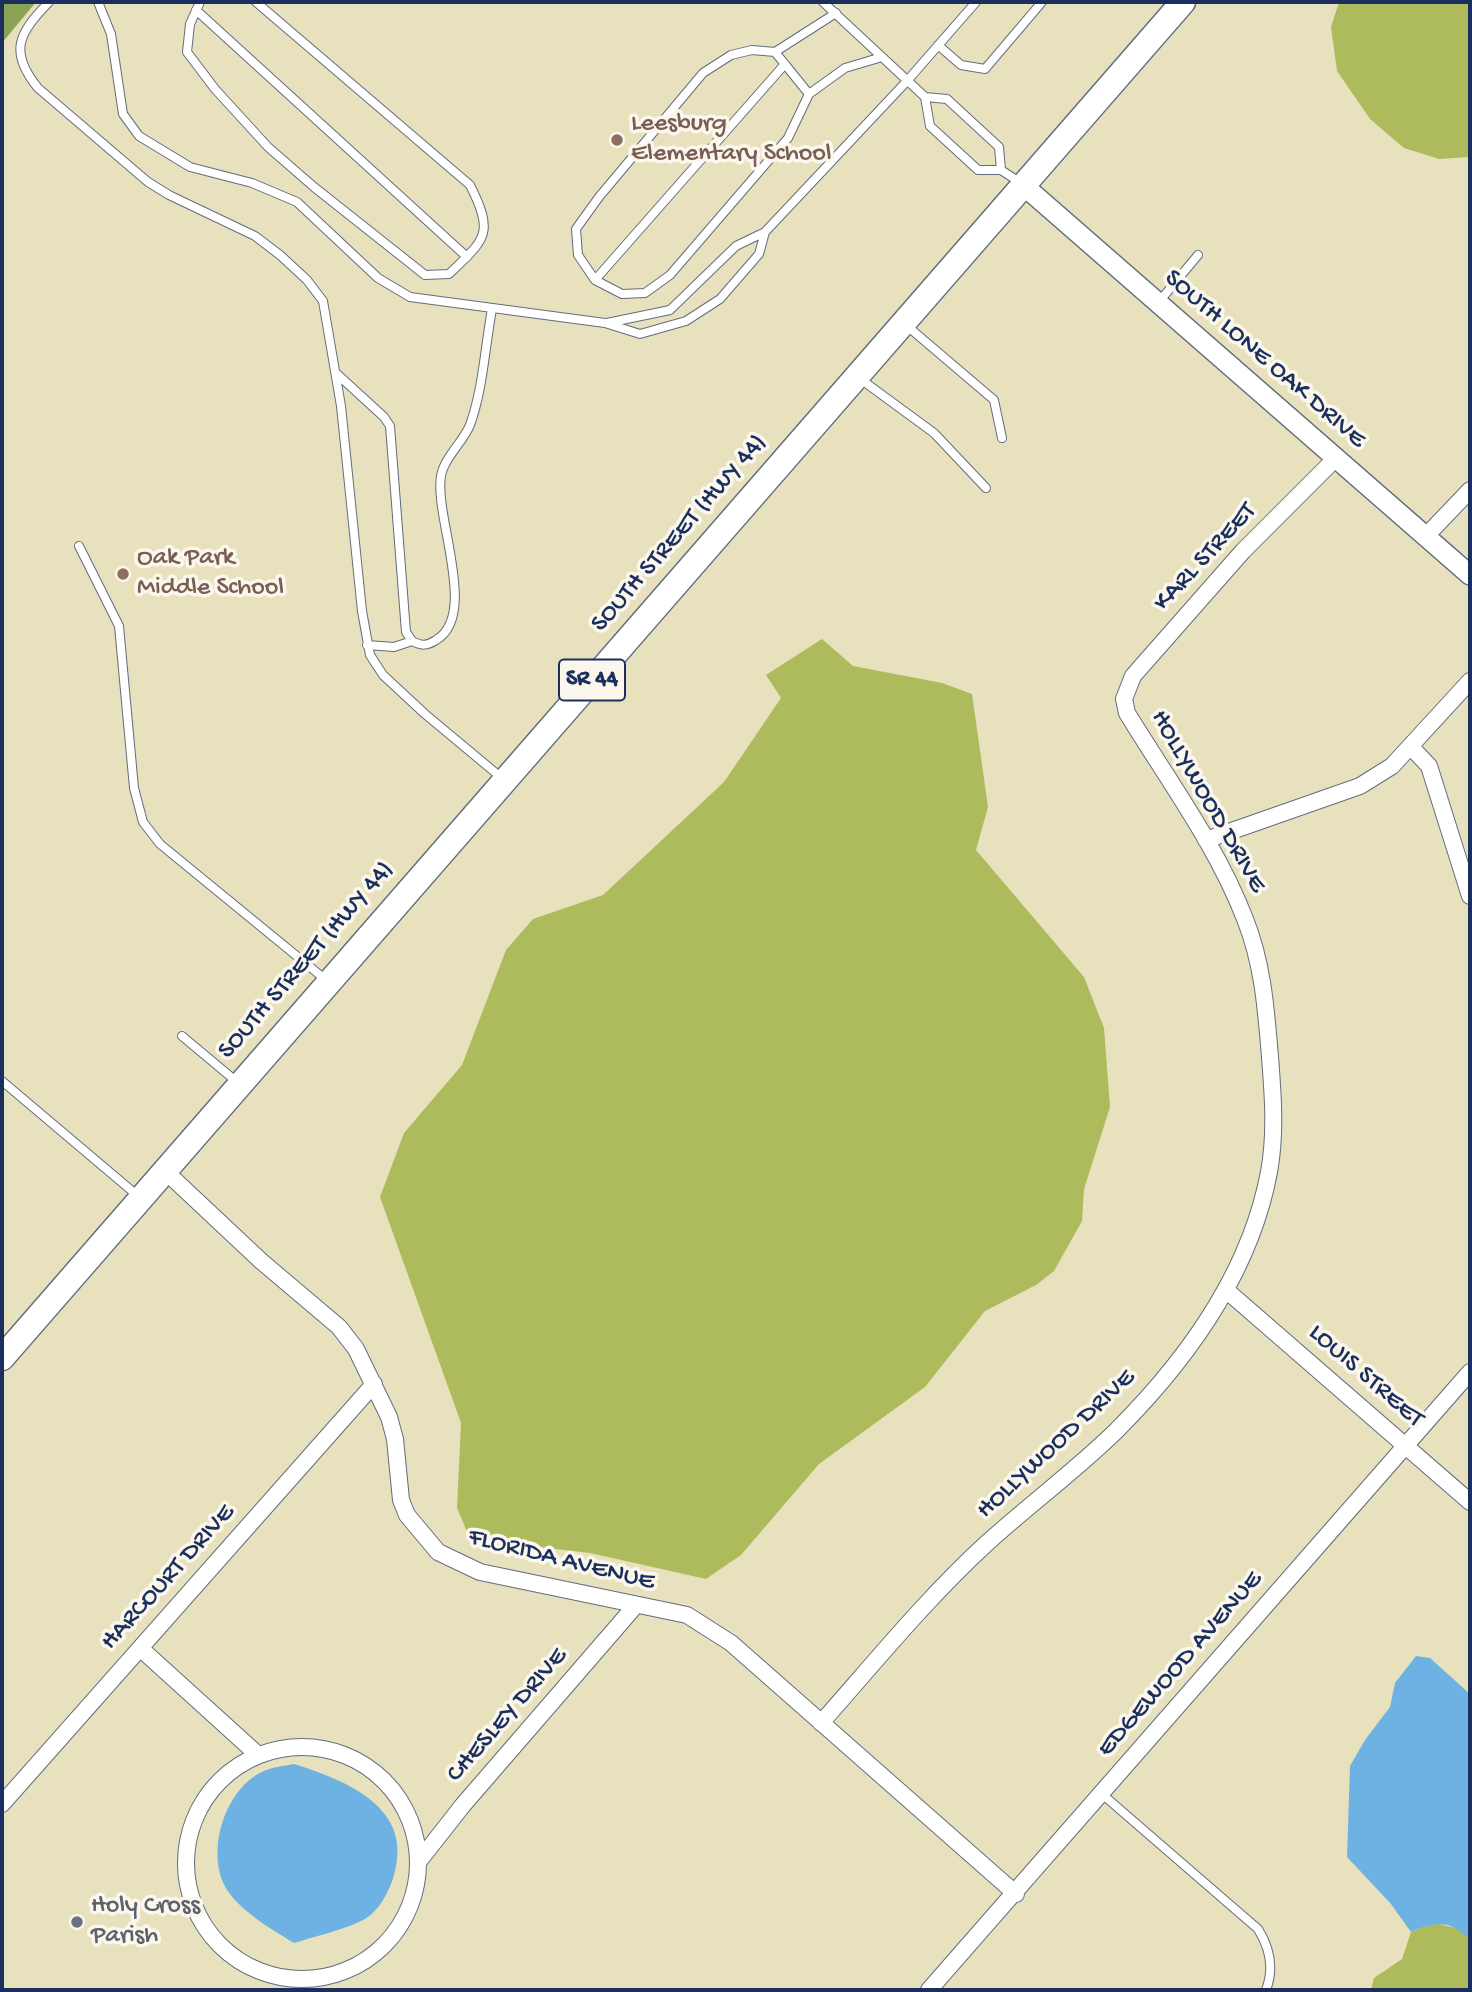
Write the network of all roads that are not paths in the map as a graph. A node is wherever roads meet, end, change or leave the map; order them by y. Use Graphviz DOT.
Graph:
graph roads {
  1 [pos="50,2"];
  2 [pos="98,2"];
  3 [pos="256,2"];
  4 [pos="823,2"];
  5 [pos="976,2"];
  6 [pos="1042,2"];
  7 [pos="1183,2"];
  8 [pos="198,6"];
  9 [pos="835,13"];
  10 [pos="938,45"];
  11 [pos="775,52"];
  12 [pos="882,57"];
  13 [pos="785,64"];
  14 [pos="907,81"];
  15 [pos="809,94"];
  16 [pos="925,97"];
  17 [pos="1001,170"];
  18 [pos="1023,185"];
  19 [pos="765,232"];
  20 [pos="1198,255"];
  21 [pos="467,257"];
  22 [pos="595,280"];
  23 [pos="1158,303"];
  24 [pos="492,309"];
  25 [pos="605,323"];
  26 [pos="903,323"];
  27 [pos="336,373"];
  28 [pos="857,376"];
  29 [pos="1002,438"];
  30 [pos="1336,457"];
  31 [pos="986,488"];
  32 [pos="1470,489"];
  33 [pos="1426,536"];
  34 [pos="79,546"];
  35 [pos="1470,575"];
  36 [pos="412,641"];
  37 [pos="367,645"];
  38 [pos="1470,681"];
  39 [pos="1124,699"];
  40 [pos="1411,747"];
  41 [pos="505,780"];
  42 [pos="1206,839"];
  43 [pos="1470,896"];
  44 [pos="328,982"];
  45 [pos="182,1036"];
  46 [pos="2,1081"];
  47 [pos="239,1084"];
  48 [pos="164,1170"];
  49 [pos="140,1198"];
  50 [pos="1226,1290"];
  51 [pos="2,1358"];
  52 [pos="1470,1372"];
  53 [pos="374,1384"];
  54 [pos="1407,1446"];
  55 [pos="1470,1502"];
  56 [pos="636,1605"];
  57 [pos="140,1648"];
  58 [pos="821,1723"];
  59 [pos="257,1754"];
  60 [pos="1102,1794"];
  61 [pos="2,1804"];
  62 [pos="419,1861"];
  63 [pos="1016,1894"];
  64 [pos="929,1990"];
  65 [pos="1266,1990"];
  1 -- 27 [label="lane"];
  2 -- 24 [label="lane"];
  3 -- 21 [label="lane"];
  4 -- 9 [label="lane"];
  5 -- 10 [label="lane"];
  6 -- 10 [label="lane"];
  7 -- 18 [label="main road, SOUTH STREET (HWY 44) / SR 44"];
  8 -- 21 [label="lane"];
  8 -- 21 [label="lane"];
  9 -- 11 [label="lane"];
  9 -- 12 [label="lane"];
  10 -- 14 [label="lane"];
  11 -- 13 [label="lane"];
  11 -- 22 [label="lane"];
  12 -- 14 [label="lane"];
  12 -- 15 [label="lane"];
  13 -- 15 [label="lane"];
  13 -- 22 [label="lane"];
  14 -- 16 [label="lane"];
  14 -- 19 [label="lane"];
  15 -- 22 [label="lane"];
  16 -- 17 [label="lane"];
  16 -- 17 [label="lane"];
  17 -- 18 [label="lane"];
  18 -- 23 [label="street, SOUTH LONE OAK DRIVE"];
  18 -- 26 [label="main road, SOUTH STREET (HWY 44) / SR 44"];
  19 -- 25 [label="lane"];
  19 -- 25 [label="lane"];
  20 -- 23 [label="lane"];
  23 -- 30 [label="street, SOUTH LONE OAK DRIVE"];
  24 -- 25 [label="lane"];
  24 -- 36 [label="lane"];
  26 -- 28 [label="main road, SOUTH STREET (HWY 44) / SR 44"];
  26 -- 29 [label="lane"];
  27 -- 36 [label="lane"];
  27 -- 37 [label="lane"];
  28 -- 31 [label="lane"];
  28 -- 41 [label="main road, SOUTH STREET (HWY 44) / SR 44"];
  30 -- 33 [label="street, SOUTH LONE OAK DRIVE"];
  30 -- 39 [label="street, KARL STREET"];
  32 -- 33 [label="street"];
  33 -- 35 [label="street, SOUTH LONE OAK DRIVE"];
  34 -- 44 [label="lane"];
  36 -- 37 [label="lane"];
  37 -- 41 [label="lane"];
  38 -- 40 [label="street"];
  39 -- 42 [label="street, HOLLYWOOD DRIVE"];
  40 -- 42 [label="street"];
  40 -- 43 [label="street"];
  41 -- 44 [label="main road, SOUTH STREET (HWY 44) / SR 44"];
  42 -- 50 [label="street, HOLLYWOOD DRIVE"];
  44 -- 47 [label="main road, SOUTH STREET (HWY 44) / SR 44"];
  45 -- 47 [label="lane"];
  46 -- 49 [label="lane"];
  47 -- 48 [label="main road, SOUTH STREET (HWY 44) / SR 44"];
  48 -- 49 [label="main road, SOUTH STREET (HWY 44) / SR 44"];
  48 -- 53 [label="street, FLORIDA AVENUE"];
  49 -- 51 [label="main road, SOUTH STREET (HWY 44) / SR 44"];
  50 -- 54 [label="street, LOUIS STREET"];
  50 -- 58 [label="street, HOLLYWOOD DRIVE"];
  52 -- 54 [label="street, EDGEWOOD AVENUE"];
  53 -- 56 [label="street, FLORIDA AVENUE"];
  53 -- 57 [label="street, HARCOURT DRIVE"];
  54 -- 55 [label="street, LOUIS STREET"];
  54 -- 60 [label="street, EDGEWOOD AVENUE"];
  56 -- 58 [label="street, FLORIDA AVENUE"];
  56 -- 62 [label="street, CHESLEY DRIVE"];
  57 -- 59 [label="street"];
  57 -- 61 [label="street, HARCOURT DRIVE"];
  58 -- 63 [label="street, FLORIDA AVENUE"];
  59 -- 62 [label="street"];
  59 -- 62 [label="street"];
  60 -- 63 [label="street, EDGEWOOD AVENUE"];
  60 -- 65 [label="lane"];
  63 -- 64 [label="street, EDGEWOOD AVENUE"];
}
